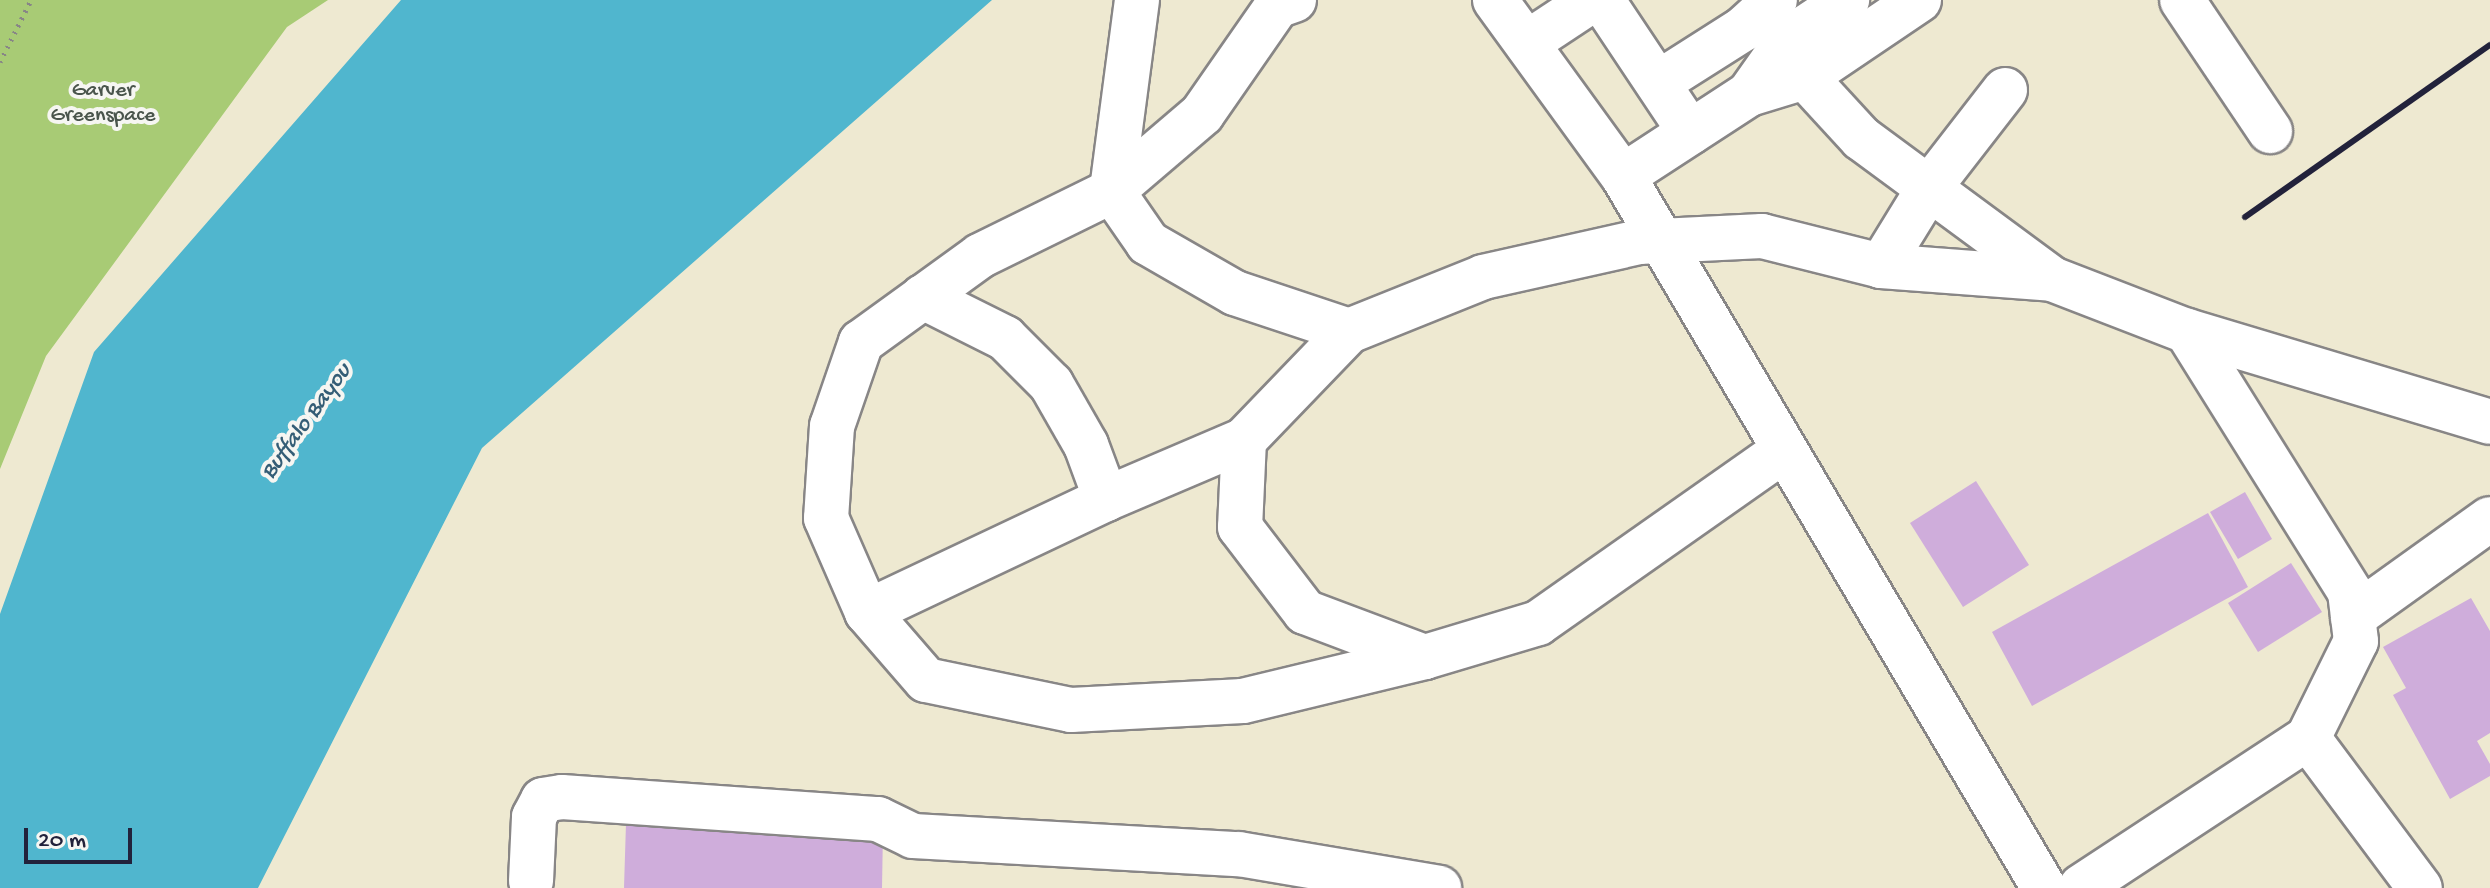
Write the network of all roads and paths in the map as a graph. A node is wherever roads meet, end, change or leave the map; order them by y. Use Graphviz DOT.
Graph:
graph roads {
  1 [pos="31,0"];
  2 [pos="1137,0"];
  3 [pos="1294,0"];
  4 [pos="1495,0"];
  5 [pos="1592,0"];
  6 [pos="1602,0"];
  7 [pos="1775,0"];
  8 [pos="1847,0"];
  9 [pos="1919,0"];
  10 [pos="2182,0"];
  11 [pos="1527,43"];
  12 [pos="0,62"];
  13 [pos="1805,77"];
  14 [pos="1658,83"];
  15 [pos="2005,90"];
  16 [pos="1749,94"];
  17 [pos="2270,131"];
  18 [pos="1690,132"];
  19 [pos="1623,176"];
  20 [pos="1929,188"];
  21 [pos="1112,191"];
  22 [pos="1658,240"];
  23 [pos="1881,266"];
  24 [pos="2052,279"];
  25 [pos="923,297"];
  26 [pos="1349,331"];
  27 [pos="2187,331"];
  28 [pos="2490,422"];
  29 [pos="1244,440"];
  30 [pos="1783,451"];
  31 [pos="1106,499"];
  32 [pos="2490,519"];
  33 [pos="867,612"];
  34 [pos="2353,617"];
  35 [pos="1425,657"];
  36 [pos="2308,738"];
  37 [pos="1275,874"];
  38 [pos="531,881"];
  39 [pos="2065,885"];
  40 [pos="1439,888"];
  41 [pos="2420,888"];
  1 -- 12 [label="path"];
  2 -- 21 [label="lane"];
  3 -- 21 [label="lane"];
  4 -- 11 [label="lane"];
  5 -- 11 [label="lane"];
  6 -- 14 [label="lane"];
  7 -- 14 [label="lane"];
  8 -- 16 [label="lane"];
  9 -- 13 [label="lane"];
  10 -- 17 [label="lane"];
  11 -- 19 [label="lane"];
  13 -- 16 [label="lane"];
  13 -- 20 [label="lane"];
  14 -- 18 [label="lane"];
  15 -- 20 [label="lane"];
  16 -- 18 [label="lane"];
  18 -- 19 [label="lane"];
  19 -- 22 [label="lane"];
  20 -- 23 [label="lane"];
  20 -- 24 [label="lane"];
  21 -- 25 [label="lane"];
  21 -- 26 [label="lane"];
  22 -- 23 [label="lane"];
  22 -- 26 [label="lane"];
  22 -- 30 [label="lane"];
  23 -- 24 [label="lane"];
  24 -- 27 [label="lane"];
  25 -- 31 [label="lane"];
  25 -- 33 [label="lane"];
  26 -- 29 [label="lane"];
  27 -- 28 [label="lane"];
  27 -- 34 [label="lane"];
  29 -- 31 [label="lane"];
  29 -- 35 [label="lane"];
  30 -- 35 [label="lane"];
  30 -- 39 [label="lane"];
  31 -- 33 [label="lane"];
  32 -- 34 [label="lane"];
  33 -- 35 [label="lane"];
  34 -- 36 [label="lane"];
  36 -- 39 [label="lane"];
  36 -- 41 [label="lane"];
  37 -- 38 [label="lane"];
  37 -- 40 [label="lane"];
}
